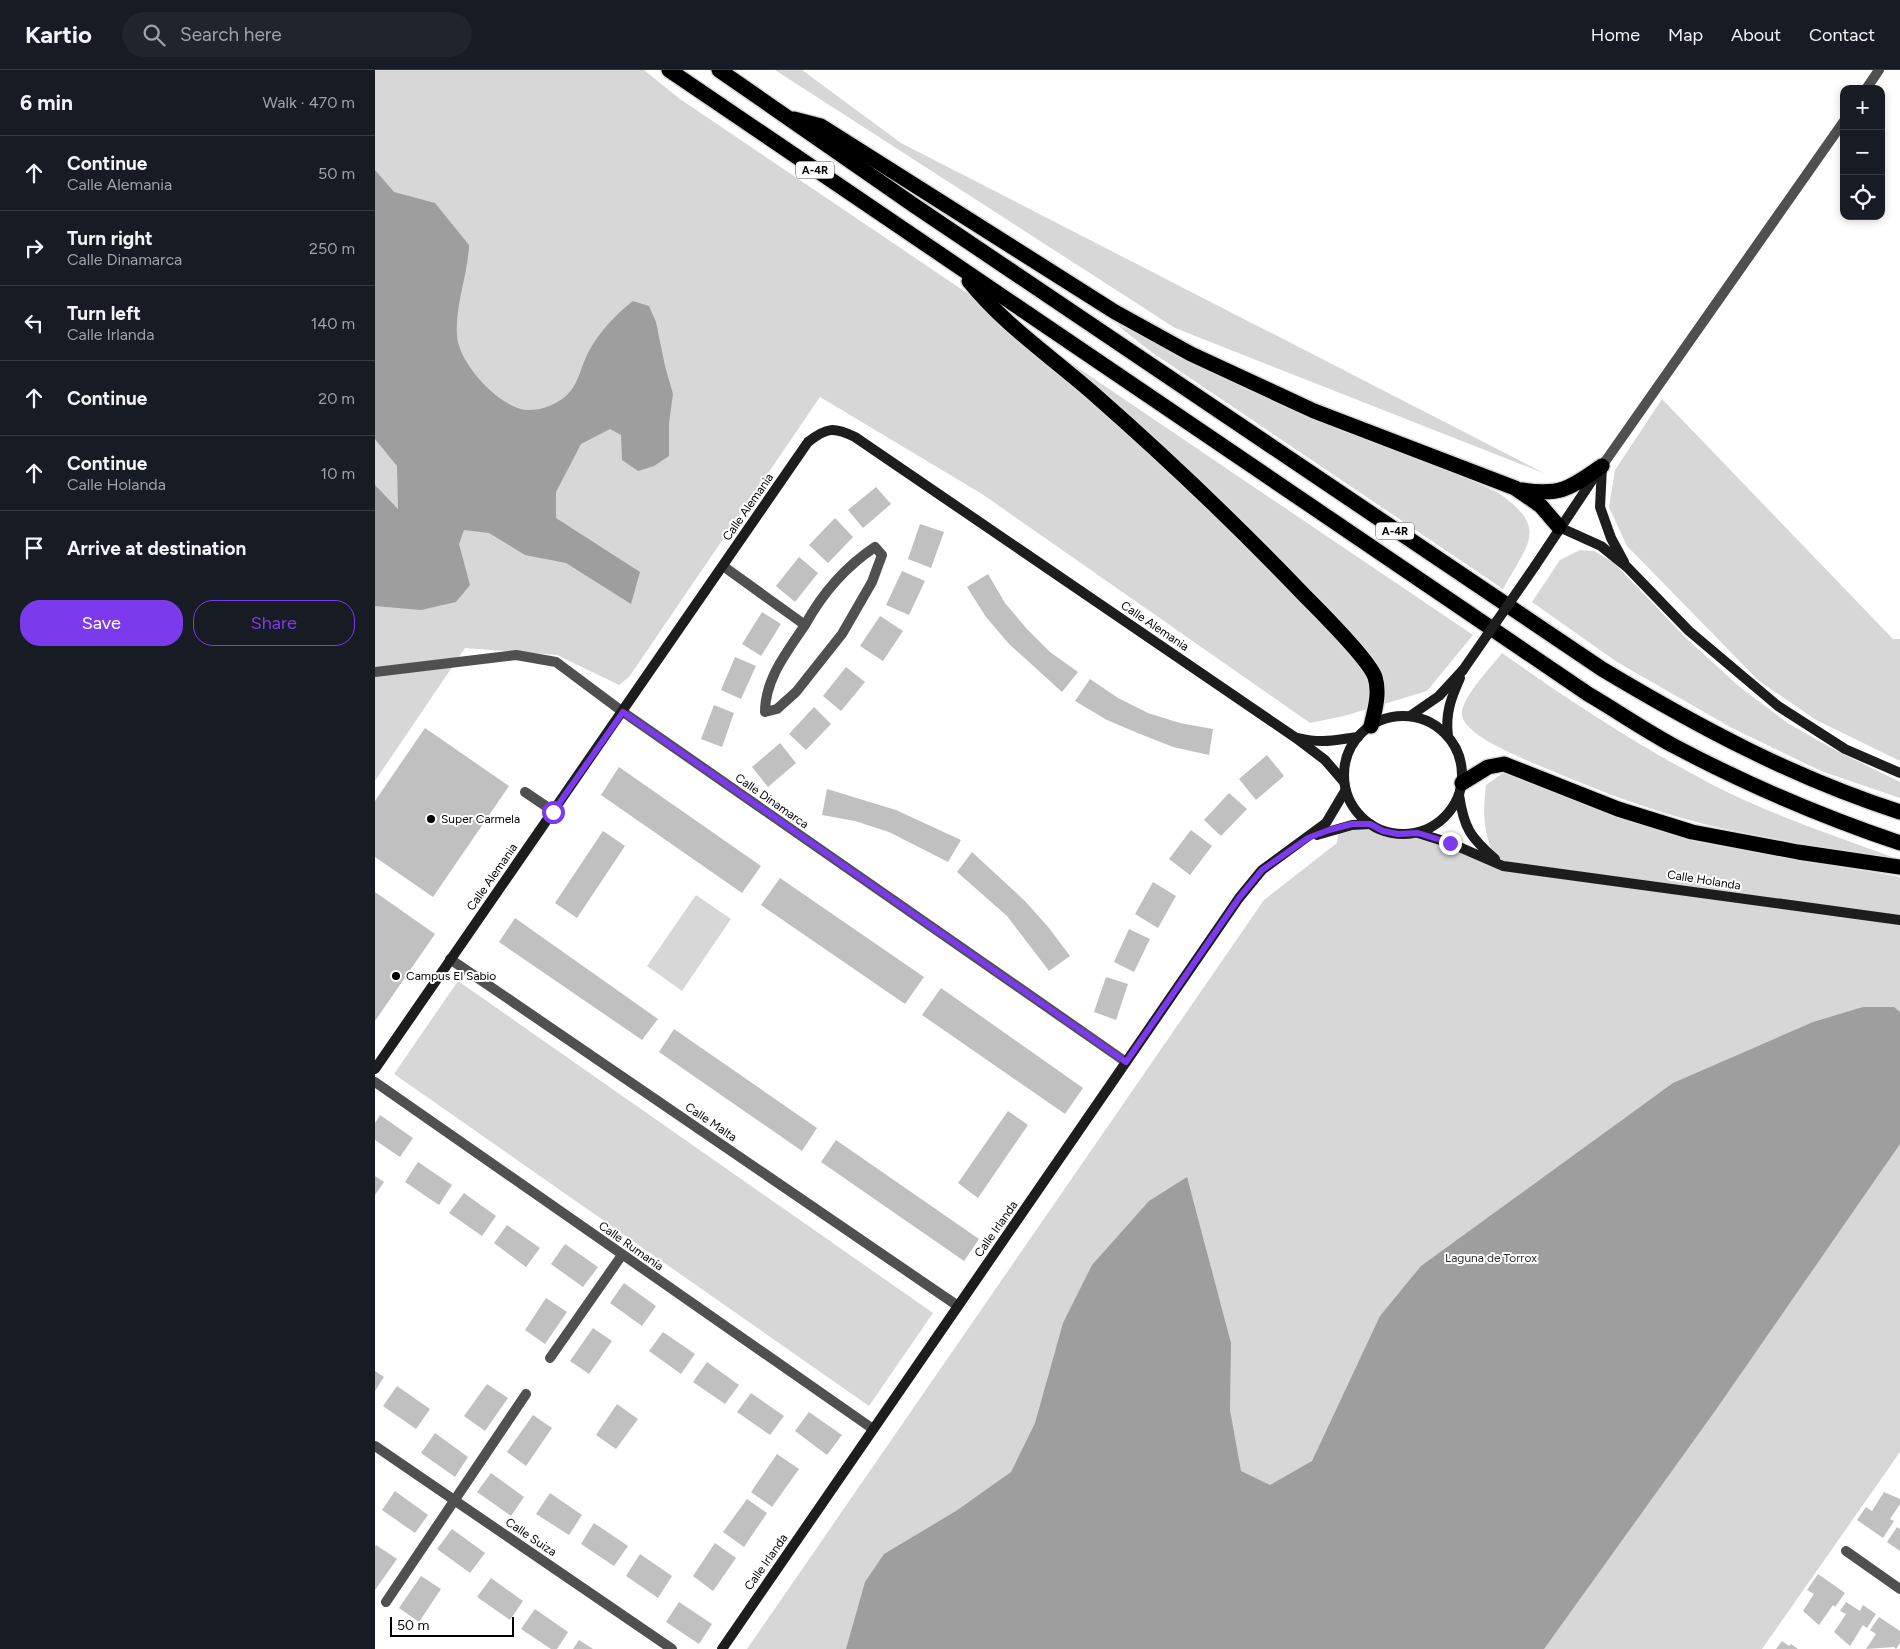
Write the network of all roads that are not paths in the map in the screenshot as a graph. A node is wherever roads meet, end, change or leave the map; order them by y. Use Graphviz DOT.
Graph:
graph roads {
  1 [pos="669,70"];
  2 [pos="719,70"];
  3 [pos="1879,70"];
  4 [pos="1869,85"];
  5 [pos="783,116"];
  6 [pos="1840,127"];
  7 [pos="961,270"];
  8 [pos="1602,466"];
  9 [pos="1515,488"];
  10 [pos="1559,527"];
  11 [pos="723,566"];
  12 [pos="1627,567"];
  13 [pos="805,625"];
  14 [pos="1463,670"];
  15 [pos="375,672"];
  16 [pos="623,712"];
  17 [pos="1410,716"];
  18 [pos="1371,726"];
  19 [pos="1448,736"];
  20 [pos="1358,737"];
  21 [pos="1296,738"];
  22 [pos="1900,773"];
  23 [pos="1345,786"];
  24 [pos="1461,789"];
  25 [pos="525,792"];
  26 [pos="553,812"];
  27 [pos="1900,812"];
  28 [pos="1370,824"];
  29 [pos="1418,833"];
  30 [pos="1308,838"];
  31 [pos="1900,843"];
  32 [pos="1503,866"];
  33 [pos="1900,867"];
  34 [pos="1900,920"];
  35 [pos="450,959"];
  36 [pos="1126,1062"];
  37 [pos="375,1069"];
  38 [pos="375,1082"];
  39 [pos="622,1255"];
  40 [pos="958,1306"];
  41 [pos="550,1358"];
  42 [pos="526,1394"];
  43 [pos="873,1429"];
  44 [pos="375,1446"];
  45 [pos="455,1500"];
  46 [pos="1846,1552"];
  47 [pos="1900,1589"];
  48 [pos="385,1602"];
  49 [pos="672,1649"];
  50 [pos="722,1649"];
  1 -- 7 [label="highway, A-4R"];
  2 -- 5 [label="highway, A-4R"];
  3 -- 4 [label="street"];
  5 -- 9 [label="highway"];
  5 -- 27 [label="highway, A-4R"];
  6 -- 8 [label="street"];
  7 -- 18 [label="highway"];
  7 -- 31 [label="highway, A-4R"];
  8 -- 9 [label="highway"];
  8 -- 10 [label="street"];
  8 -- 12 [label="street"];
  9 -- 10 [label="highway"];
  10 -- 12 [label="street"];
  10 -- 14 [label="street, bridge"];
  11 -- 13 [label="street"];
  11 -- 16 [label="street, Calle Alemania"];
  11 -- 21 [label="street, Calle Alemania"];
  12 -- 22 [label="street"];
  13 -- 13 [label="street"];
  14 -- 17 [label="street"];
  14 -- 19 [label="street"];
  15 -- 16 [label="street, Calle Dinamarca"];
  16 -- 26 [label="street, Calle Alemania"];
  16 -- 36 [label="street, Calle Dinamarca"];
  17 -- 18 [label="street"];
  17 -- 19 [label="street"];
  18 -- 20 [label="street"];
  19 -- 24 [label="street"];
  20 -- 21 [label="street, Calle Alemania"];
  20 -- 23 [label="street"];
  21 -- 23 [label="street, Calle Alemania"];
  23 -- 28 [label="street"];
  23 -- 30 [label="street, Calle Irlanda"];
  24 -- 29 [label="street"];
  24 -- 32 [label="street"];
  24 -- 33 [label="highway"];
  25 -- 26 [label="street"];
  26 -- 35 [label="street, Calle Alemania"];
  28 -- 29 [label="street"];
  28 -- 30 [label="street, Calle Irlanda"];
  29 -- 32 [label="street, Calle Holanda"];
  30 -- 36 [label="street, Calle Irlanda"];
  32 -- 34 [label="street, Calle Holanda"];
  35 -- 37 [label="street, Calle Alemania"];
  35 -- 40 [label="street, Calle Malta"];
  36 -- 40 [label="street, Calle Irlanda"];
  38 -- 39 [label="street, Calle Rumanía"];
  39 -- 41 [label="street"];
  39 -- 43 [label="street, Calle Rumanía"];
  40 -- 43 [label="street, Calle Irlanda"];
  42 -- 45 [label="street"];
  43 -- 50 [label="street, Calle Irlanda"];
  44 -- 45 [label="street, Calle Suiza"];
  45 -- 48 [label="street"];
  45 -- 49 [label="street, Calle Suiza"];
  46 -- 47 [label="street"];
}
